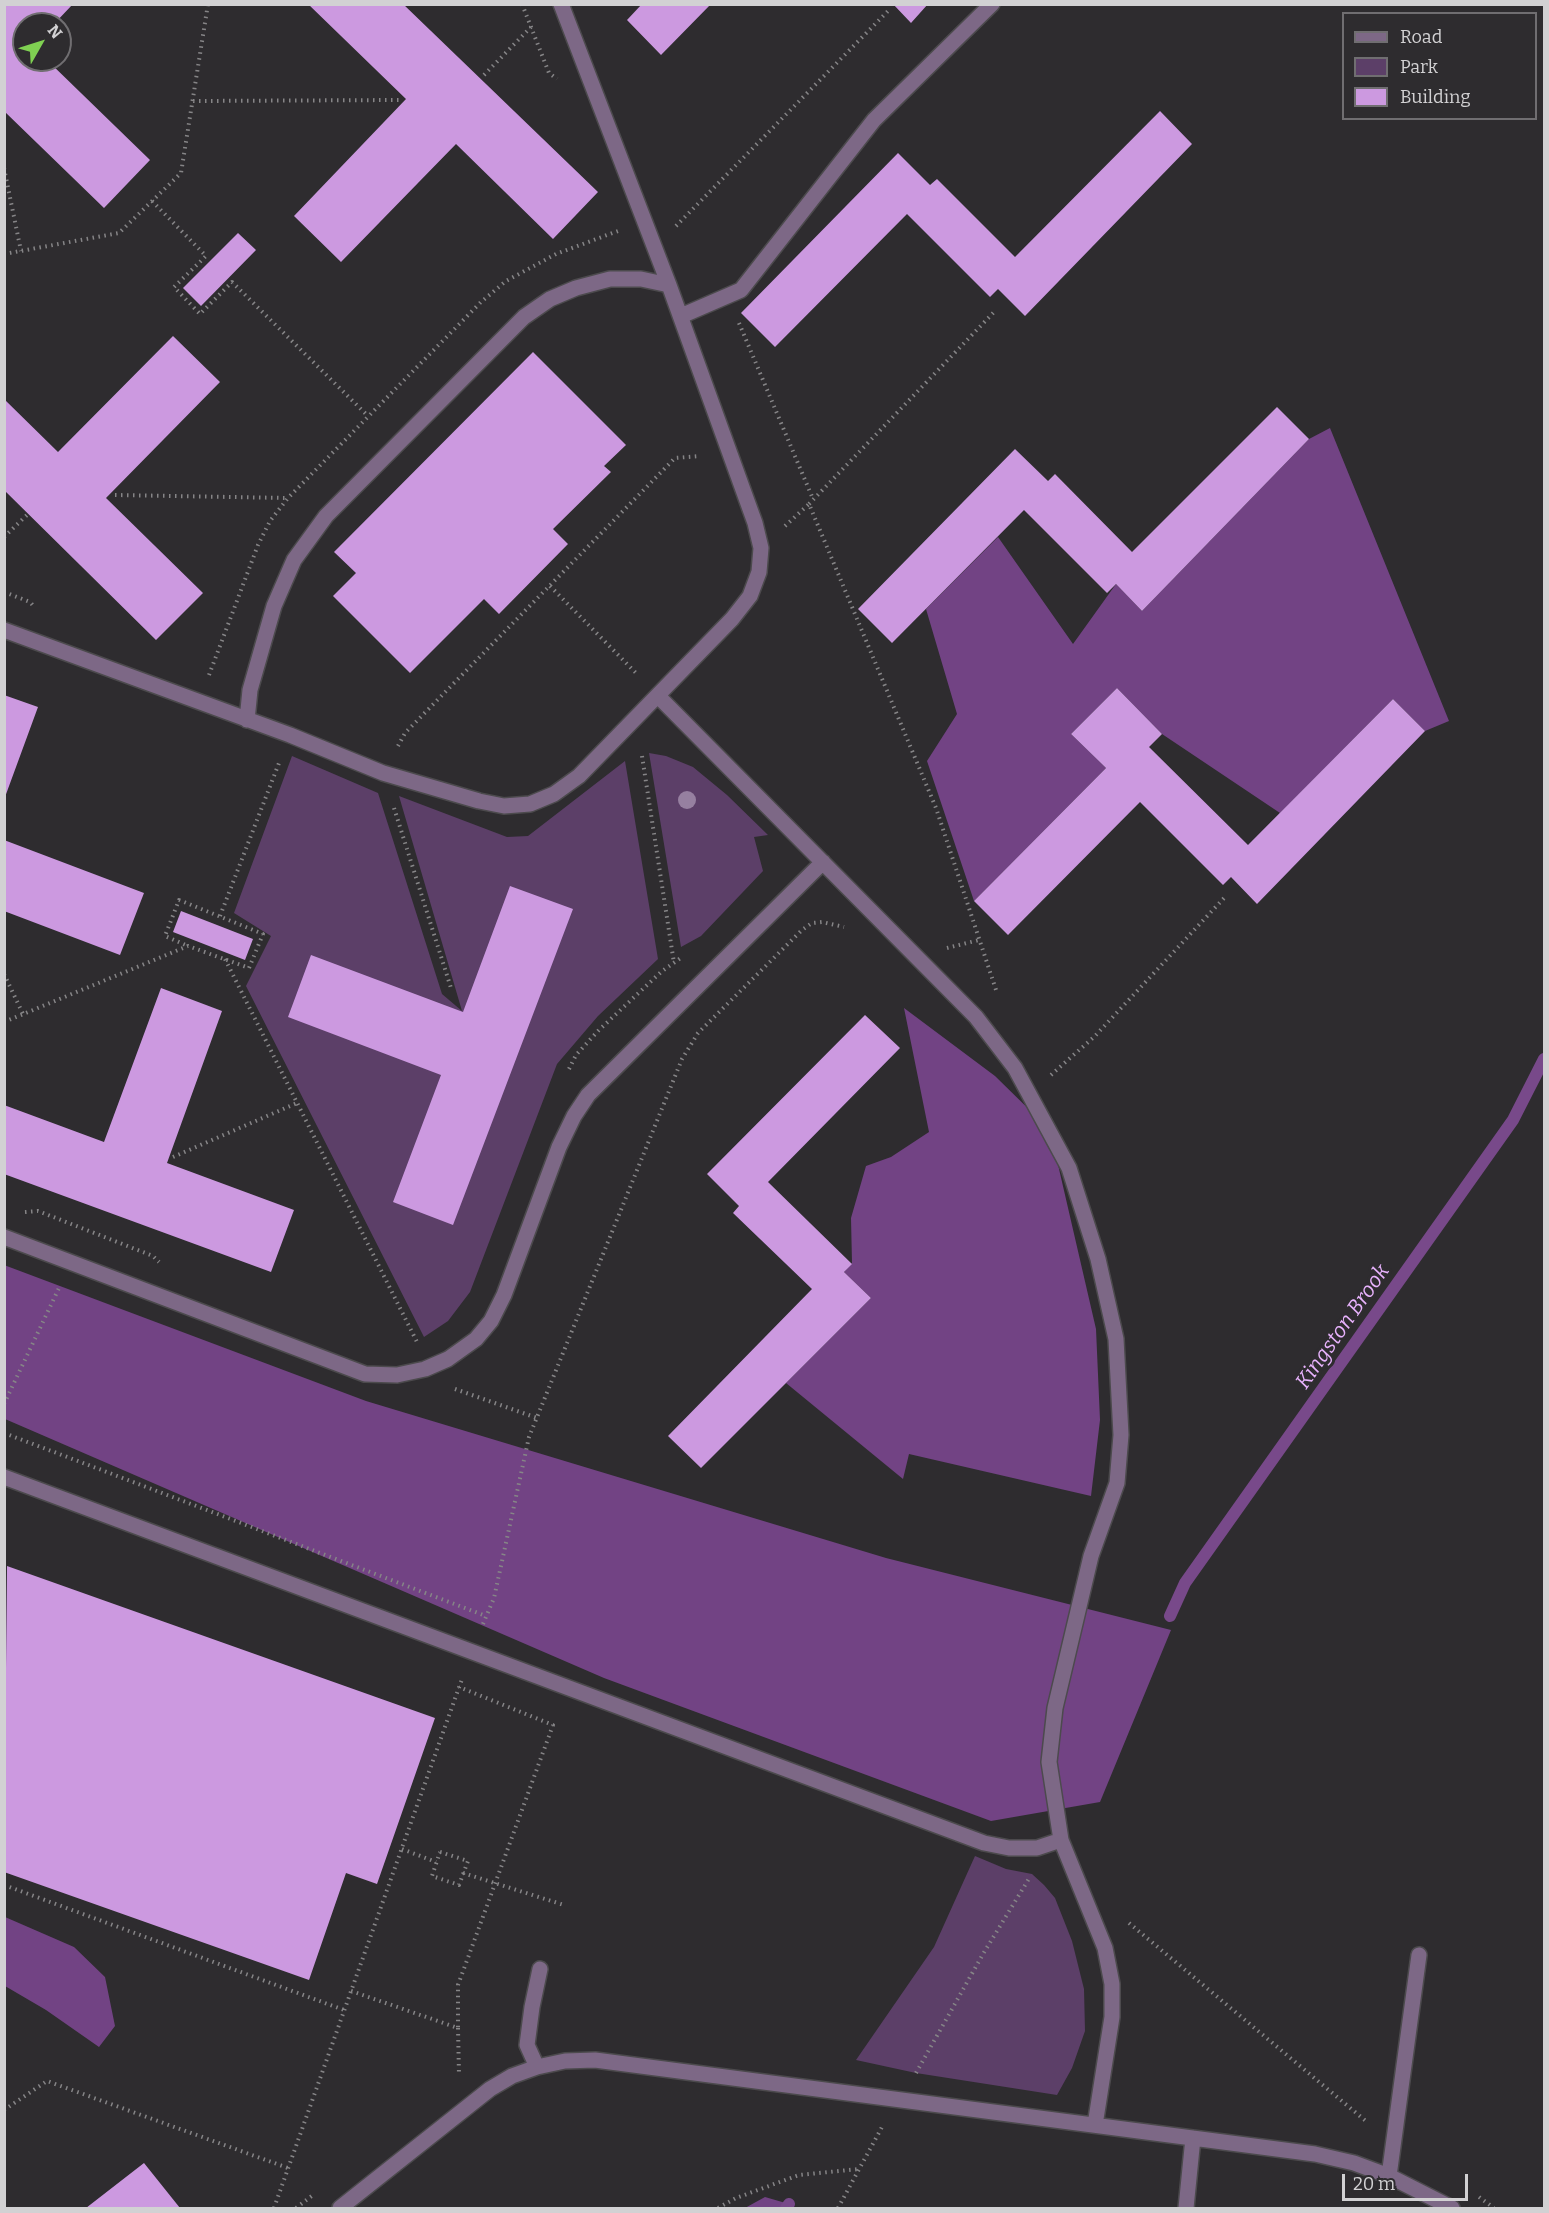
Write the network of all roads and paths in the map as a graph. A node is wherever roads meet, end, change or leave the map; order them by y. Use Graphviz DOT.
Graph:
graph roads {
  1 [pos="208,4"];
  2 [pos="522,4"];
  3 [pos="561,4"];
  4 [pos="992,4"];
  5 [pos="890,9"];
  6 [pos="531,27"];
  7 [pos="484,75"];
  8 [pos="564,86"];
  9 [pos="399,100"];
  10 [pos="192,101"];
  11 [pos="4,168"];
  12 [pos="152,201"];
  13 [pos="627,228"];
  14 [pos="655,248"];
  15 [pos="21,251"];
  16 [pos="4,254"];
  17 [pos="669,285"];
  18 [pos="728,296"];
  19 [pos="996,310"];
  20 [pos="681,316"];
  21 [pos="368,416"];
  22 [pos="730,454"];
  23 [pos="115,495"];
  24 [pos="288,498"];
  25 [pos="813,499"];
  26 [pos="809,504"];
  27 [pos="27,515"];
  28 [pos="4,537"];
  29 [pos="761,548"];
  30 [pos="550,586"];
  31 [pos="4,592"];
  32 [pos="37,610"];
  33 [pos="4,630"];
  34 [pos="205,684"];
  35 [pos="658,696"];
  36 [pos="247,720"];
  37 [pos="622,733"];
  38 [pos="290,735"];
  39 [pos="383,773"];
  40 [pos="823,862"];
  41 [pos="1225,897"];
  42 [pos="866,905"];
  43 [pos="220,916"];
  44 [pos="188,946"];
  45 [pos="688,954"];
  46 [pos="225,959"];
  47 [pos="674,963"];
  48 [pos="4,974"];
  49 [pos="451,988"];
  50 [pos="992,997"];
  51 [pos="23,1014"];
  52 [pos="4,1022"];
  53 [pos="568,1071"];
  54 [pos="1030,1093"];
  55 [pos="297,1103"];
  56 [pos="173,1157"];
  57 [pos="16,1212"];
  58 [pos="4,1237"];
  59 [pos="71,1262"];
  60 [pos="160,1264"];
  61 [pos="415,1349"];
  62 [pos="448,1387"];
  63 [pos="4,1404"];
  64 [pos="537,1418"];
  65 [pos="4,1433"];
  66 [pos="4,1477"];
  67 [pos="486,1616"];
  68 [pos="471,1653"];
  69 [pos="459,1687"];
  70 [pos="1061,1840"];
  71 [pos="1037,1848"];
  72 [pos="402,1849"];
  73 [pos="436,1862"];
  74 [pos="463,1873"];
  75 [pos="495,1884"];
  76 [pos="4,1885"];
  77 [pos="564,1905"];
  78 [pos="1123,1918"];
  79 [pos="1419,1955"];
  80 [pos="540,1970"];
  81 [pos="351,1991"];
  82 [pos="344,2010"];
  83 [pos="537,2067"];
  84 [pos="897,2099"];
  85 [pos="4,2110"];
  86 [pos="1095,2125"];
  87 [pos="1193,2138"];
  88 [pos="1393,2144"];
  89 [pos="288,2168"];
  90 [pos="859,2169"];
  91 [pos="1389,2176"];
  92 [pos="274,2208"];
  93 [pos="340,2208"];
  94 [pos="718,2208"];
  95 [pos="838,2208"];
  96 [pos="1186,2208"];
  97 [pos="1452,2208"];
  1 -- 10 [label="path"];
  2 -- 6 [label="path"];
  3 -- 14 [label="lane"];
  4 -- 18 [label="lane"];
  5 -- 14 [label="path"];
  6 -- 7 [label="path"];
  6 -- 8 [label="path"];
  9 -- 10 [label="path"];
  10 -- 12 [label="path"];
  11 -- 15 [label="path"];
  12 -- 15 [label="path"];
  12 -- 21 [label="path"];
  13 -- 21 [label="path"];
  14 -- 17 [label="lane"];
  15 -- 16 [label="path"];
  17 -- 20 [label="lane"];
  17 -- 36 [label="lane"];
  18 -- 20 [label="lane"];
  18 -- 25 [label="path"];
  19 -- 25 [label="path"];
  20 -- 22 [label="lane"];
  21 -- 24 [label="path"];
  22 -- 29 [label="lane"];
  22 -- 30 [label="path"];
  23 -- 24 [label="path"];
  24 -- 34 [label="path"];
  25 -- 26 [label="path"];
  26 -- 29 [label="path"];
  26 -- 50 [label="path"];
  27 -- 28 [label="path"];
  29 -- 35 [label="lane"];
  30 -- 35 [label="path"];
  30 -- 39 [label="path"];
  31 -- 32 [label="path"];
  33 -- 36 [label="lane"];
  35 -- 37 [label="lane"];
  35 -- 40 [label="lane"];
  36 -- 38 [label="lane"];
  37 -- 39 [label="lane"];
  37 -- 47 [label="path"];
  38 -- 39 [label="lane"];
  38 -- 43 [label="path"];
  39 -- 49 [label="path"];
  40 -- 42 [label="lane"];
  40 -- 59 [label="lane"];
  41 -- 54 [label="path"];
  42 -- 54 [label="lane"];
  42 -- 64 [label="path"];
  43 -- 44 [label="path"];
  43 -- 46 [label="path"];
  44 -- 46 [label="path"];
  44 -- 51 [label="path"];
  45 -- 47 [label="path"];
  46 -- 55 [label="path"];
  47 -- 53 [label="path"];
  48 -- 51 [label="path"];
  51 -- 52 [label="path"];
  54 -- 70 [label="lane"];
  55 -- 56 [label="path"];
  55 -- 61 [label="path"];
  57 -- 60 [label="path"];
  58 -- 59 [label="lane"];
  59 -- 63 [label="path"];
  62 -- 64 [label="path"];
  64 -- 67 [label="path"];
  65 -- 67 [label="path"];
  66 -- 68 [label="lane"];
  67 -- 68 [label="path"];
  68 -- 69 [label="path"];
  68 -- 71 [label="lane"];
  69 -- 72 [label="path"];
  69 -- 75 [label="path"];
  70 -- 71 [label="lane"];
  70 -- 86 [label="lane"];
  71 -- 84 [label="path"];
  72 -- 73 [label="path"];
  72 -- 81 [label="path"];
  73 -- 74 [label="path"];
  73 -- 74 [label="path"];
  74 -- 75 [label="path"];
  75 -- 77 [label="path"];
  75 -- 81 [label="path"];
  76 -- 82 [label="path"];
  78 -- 88 [label="path"];
  79 -- 88 [label="lane"];
  80 -- 83 [label="lane"];
  81 -- 82 [label="path"];
  82 -- 89 [label="path"];
  83 -- 84 [label="lane"];
  83 -- 93 [label="lane"];
  84 -- 86 [label="lane"];
  84 -- 90 [label="path"];
  85 -- 89 [label="path"];
  86 -- 87 [label="lane"];
  87 -- 91 [label="lane"];
  87 -- 96 [label="lane"];
  88 -- 91 [label="lane"];
  89 -- 92 [label="path"];
  90 -- 94 [label="path"];
  90 -- 95 [label="path"];
  91 -- 97 [label="lane"];
}
